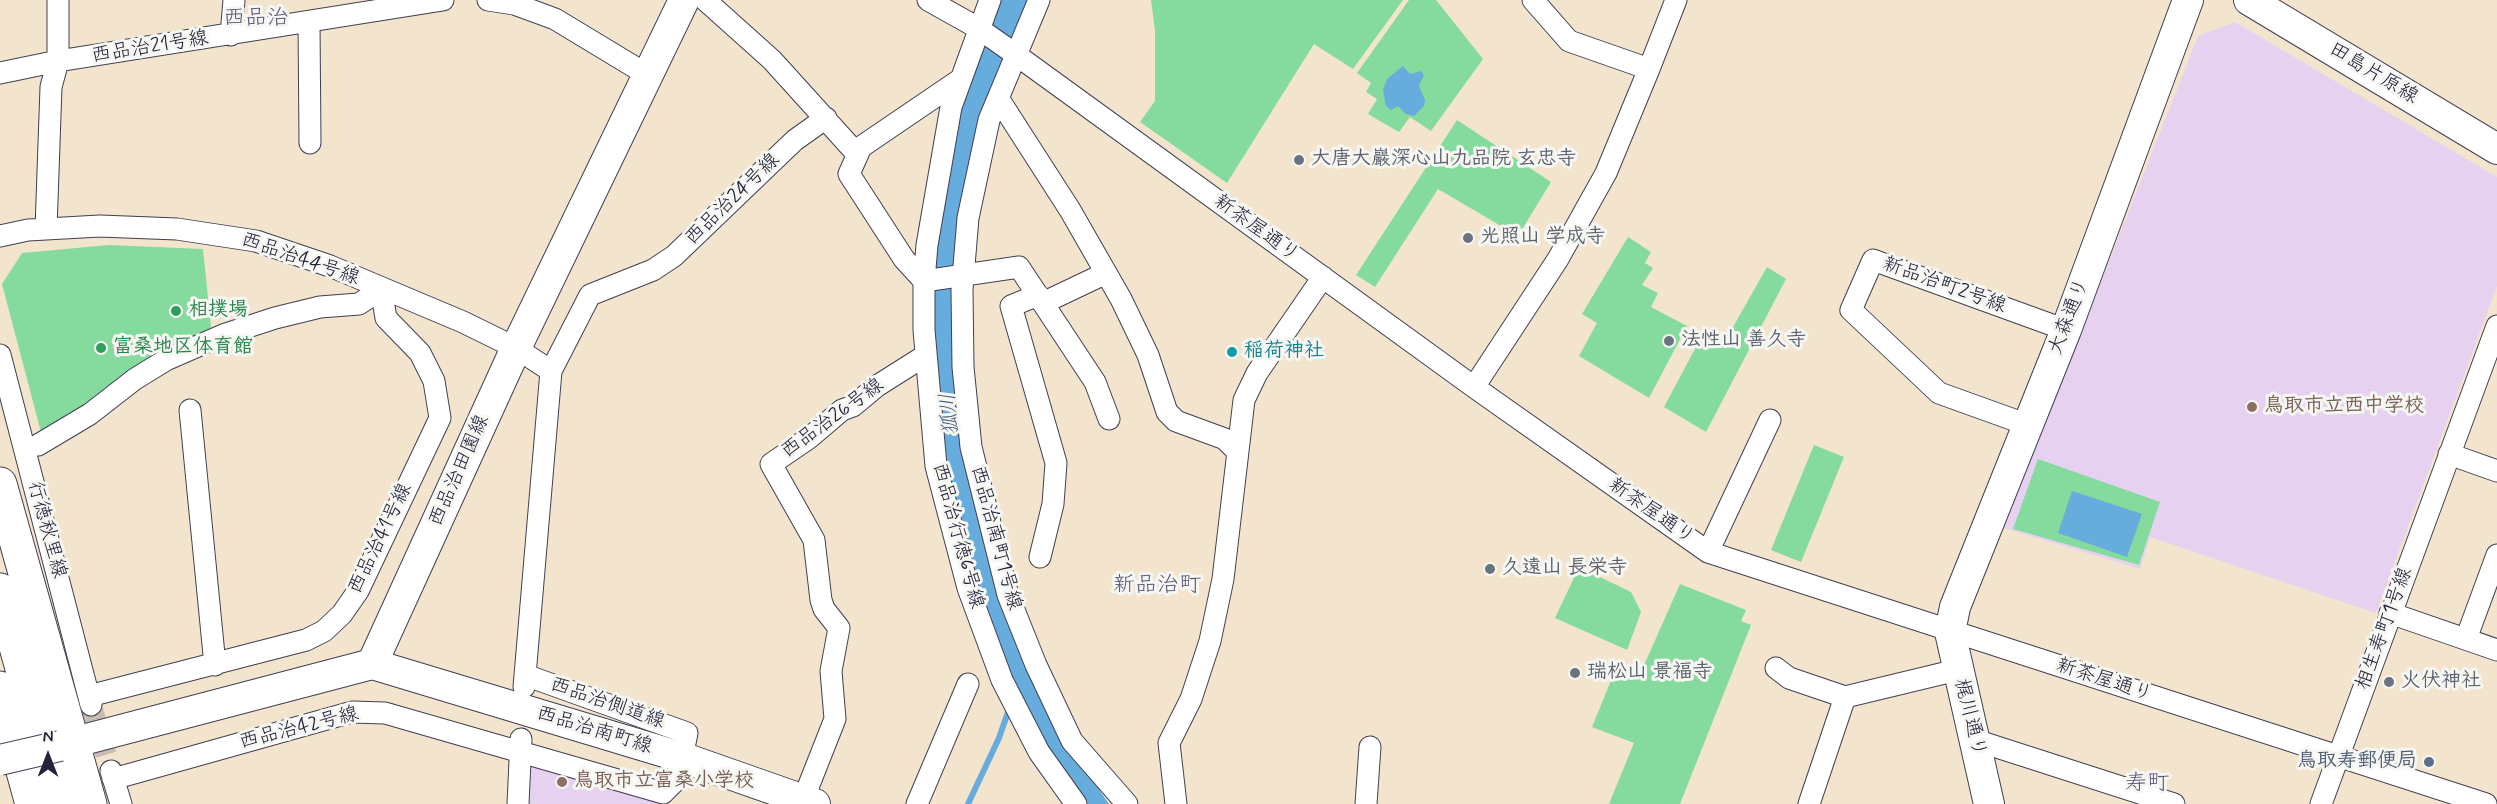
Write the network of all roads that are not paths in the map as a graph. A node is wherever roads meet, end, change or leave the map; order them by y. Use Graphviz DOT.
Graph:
graph roads {
  1 [pos="58,0"];
  2 [pos="234,0"];
  3 [pos="443,0"];
  4 [pos="488,0"];
  5 [pos="684,0"];
  6 [pos="705,0"];
  7 [pos="928,0"];
  8 [pos="990,0"];
  9 [pos="1039,0"];
  10 [pos="1533,0"];
  11 [pos="1676,0"];
  12 [pos="2188,0"];
  13 [pos="2249,0"];
  14 [pos="309,22"];
  15 [pos="978,28"];
  16 [pos="231,35"];
  17 [pos="1015,54"];
  18 [pos="58,61"];
  19 [pos="1649,69"];
  20 [pos="0,73"];
  21 [pos="646,74"];
  22 [pos="961,79"];
  23 [pos="998,98"];
  24 [pos="825,117"];
  25 [pos="310,143"];
  26 [pos="2497,148"];
  27 [pos="858,154"];
  28 [pos="46,229"];
  29 [pos="0,236"];
  30 [pos="1106,273"];
  31 [pos="960,276"];
  32 [pos="1323,277"];
  33 [pos="928,281"];
  34 [pos="381,290"];
  35 [pos="1040,299"];
  36 [pos="2497,326"];
  37 [pos="2066,330"];
  38 [pos="516,348"];
  39 [pos="0,355"];
  40 [pos="926,355"];
  41 [pos="551,371"];
  42 [pos="1474,387"];
  43 [pos="190,410"];
  44 [pos="1109,419"];
  45 [pos="1770,420"];
  46 [pos="2028,425"];
  47 [pos="38,445"];
  48 [pos="1237,450"];
  49 [pos="2448,454"];
  50 [pos="2497,471"];
  51 [pos="0,484"];
  52 [pos="1708,552"];
  53 [pos="2497,555"];
  54 [pos="1040,556"];
  55 [pos="0,590"];
  56 [pos="2390,613"];
  57 [pos="1950,632"];
  58 [pos="2466,639"];
  59 [pos="2497,650"];
  60 [pos="372,664"];
  61 [pos="215,665"];
  62 [pos="1776,668"];
  63 [pos="1957,670"];
  64 [pos="968,684"];
  65 [pos="0,688"];
  66 [pos="1845,697"];
  67 [pos="90,701"];
  68 [pos="1976,740"];
  69 [pos="67,744"];
  70 [pos="520,744"];
  71 [pos="1370,747"];
  72 [pos="2340,756"];
  73 [pos="684,758"];
  74 [pos="0,760"];
  75 [pos="809,802"];
  76 [pos="32,804"];
  77 [pos="60,804"];
  78 [pos="90,804"];
  79 [pos="121,804"];
  80 [pos="518,804"];
  81 [pos="917,804"];
  82 [pos="1076,804"];
  83 [pos="1127,804"];
  84 [pos="1176,804"];
  85 [pos="1366,804"];
  86 [pos="1809,804"];
  87 [pos="1989,804"];
  88 [pos="2174,804"];
  89 [pos="2321,804"];
  90 [pos="2486,804"];
  1 -- 18 [label="street"];
  2 -- 16 [label="street"];
  3 -- 14 [label="street, 西品治21号線"];
  4 -- 21 [label="street"];
  5 -- 21 [label="street, 西品治田園線"];
  6 -- 24 [label="street"];
  7 -- 15 [label="street, 新茶屋通り"];
  8 -- 15 [label="street, 西品治行徳6号線"];
  9 -- 17 [label="street, 西品治南町1号線"];
  10 -- 19 [label="street"];
  11 -- 19 [label="street"];
  12 -- 37 [label="street, 大森通り"];
  13 -- 26 [label="street, 田島片原線"];
  14 -- 16 [label="street, 西品治21号線"];
  14 -- 25 [label="street"];
  15 -- 17 [label="street, 新茶屋通り"];
  15 -- 22 [label="street, 西品治行徳6号線"];
  16 -- 18 [label="street, 西品治21号線"];
  17 -- 23 [label="street, 西品治南町1号線"];
  17 -- 32 [label="street, 新茶屋通り"];
  18 -- 20 [label="street, 西品治21号線"];
  18 -- 28 [label="street"];
  19 -- 42 [label="street"];
  21 -- 38 [label="street, 西品治田園線"];
  22 -- 27 [label="street"];
  22 -- 33 [label="street, 西品治行徳6号線"];
  23 -- 30 [label="street"];
  23 -- 31 [label="street, 西品治南町1号線"];
  24 -- 27 [label="street"];
  24 -- 41 [label="street, 西品治24号線"];
  27 -- 33 [label="street"];
  28 -- 29 [label="street, 西品治44号線"];
  28 -- 34 [label="street, 西品治44号線"];
  30 -- 35 [label="street"];
  30 -- 48 [label="street"];
  31 -- 33 [label="street"];
  31 -- 35 [label="street"];
  31 -- 83 [label="street, 西品治南町1号線"];
  32 -- 42 [label="street, 新茶屋通り"];
  32 -- 48 [label="street"];
  33 -- 40 [label="street, 西品治行徳6号線"];
  34 -- 38 [label="street, 西品治44号線"];
  34 -- 47 [label="street"];
  34 -- 61 [label="street, 西品治41号線"];
  35 -- 44 [label="street"];
  35 -- 54 [label="street"];
  36 -- 49 [label="street, 相生寿町1号線"];
  37 -- 46 [label="street, 大森通り"];
  37 -- 46 [label="street, 新品治町2号線"];
  38 -- 41 [label="street"];
  38 -- 60 [label="street, 西品治田園線"];
  39 -- 67 [label="street, 行徳秋里線"];
  40 -- 75 [label="street, 西品治26号線"];
  40 -- 82 [label="street, 西品治行徳6号線"];
  41 -- 73 [label="street, 西品治側道線"];
  42 -- 52 [label="street, 新茶屋通り"];
  43 -- 61 [label="street"];
  45 -- 52 [label="street"];
  46 -- 57 [label="street, 大森通り"];
  48 -- 84 [label="street"];
  49 -- 50 [label="street"];
  49 -- 56 [label="street, 相生寿町1号線"];
  51 -- 69 [label="main road"];
  52 -- 57 [label="street, 新茶屋通り"];
  53 -- 58 [label="street"];
  55 -- 77 [label="main road"];
  56 -- 58 [label="street"];
  56 -- 72 [label="street, 相生寿町1号線"];
  57 -- 63 [label="street, 梶川通り"];
  57 -- 72 [label="street, 新茶屋通り"];
  58 -- 59 [label="street"];
  60 -- 69 [label="street"];
  60 -- 73 [label="street, 西品治南町線"];
  61 -- 67 [label="street, 西品治41号線"];
  62 -- 66 [label="street"];
  63 -- 66 [label="street"];
  63 -- 68 [label="street, 梶川通り"];
  64 -- 81 [label="street"];
  65 -- 76 [label="main road"];
  66 -- 86 [label="street"];
  68 -- 87 [label="street, 梶川通り"];
  68 -- 88 [label="street"];
  69 -- 74 [label="street, bridge"];
  69 -- 78 [label="main road"];
  70 -- 73 [label="street, 西品治側道線"];
  70 -- 79 [label="street, 西品治42号線"];
  70 -- 80 [label="street"];
  71 -- 85 [label="street"];
  72 -- 89 [label="street, 相生寿町1号線"];
  72 -- 90 [label="street, 新茶屋通り"];
  73 -- 75 [label="street, 西品治南町線"];
}
